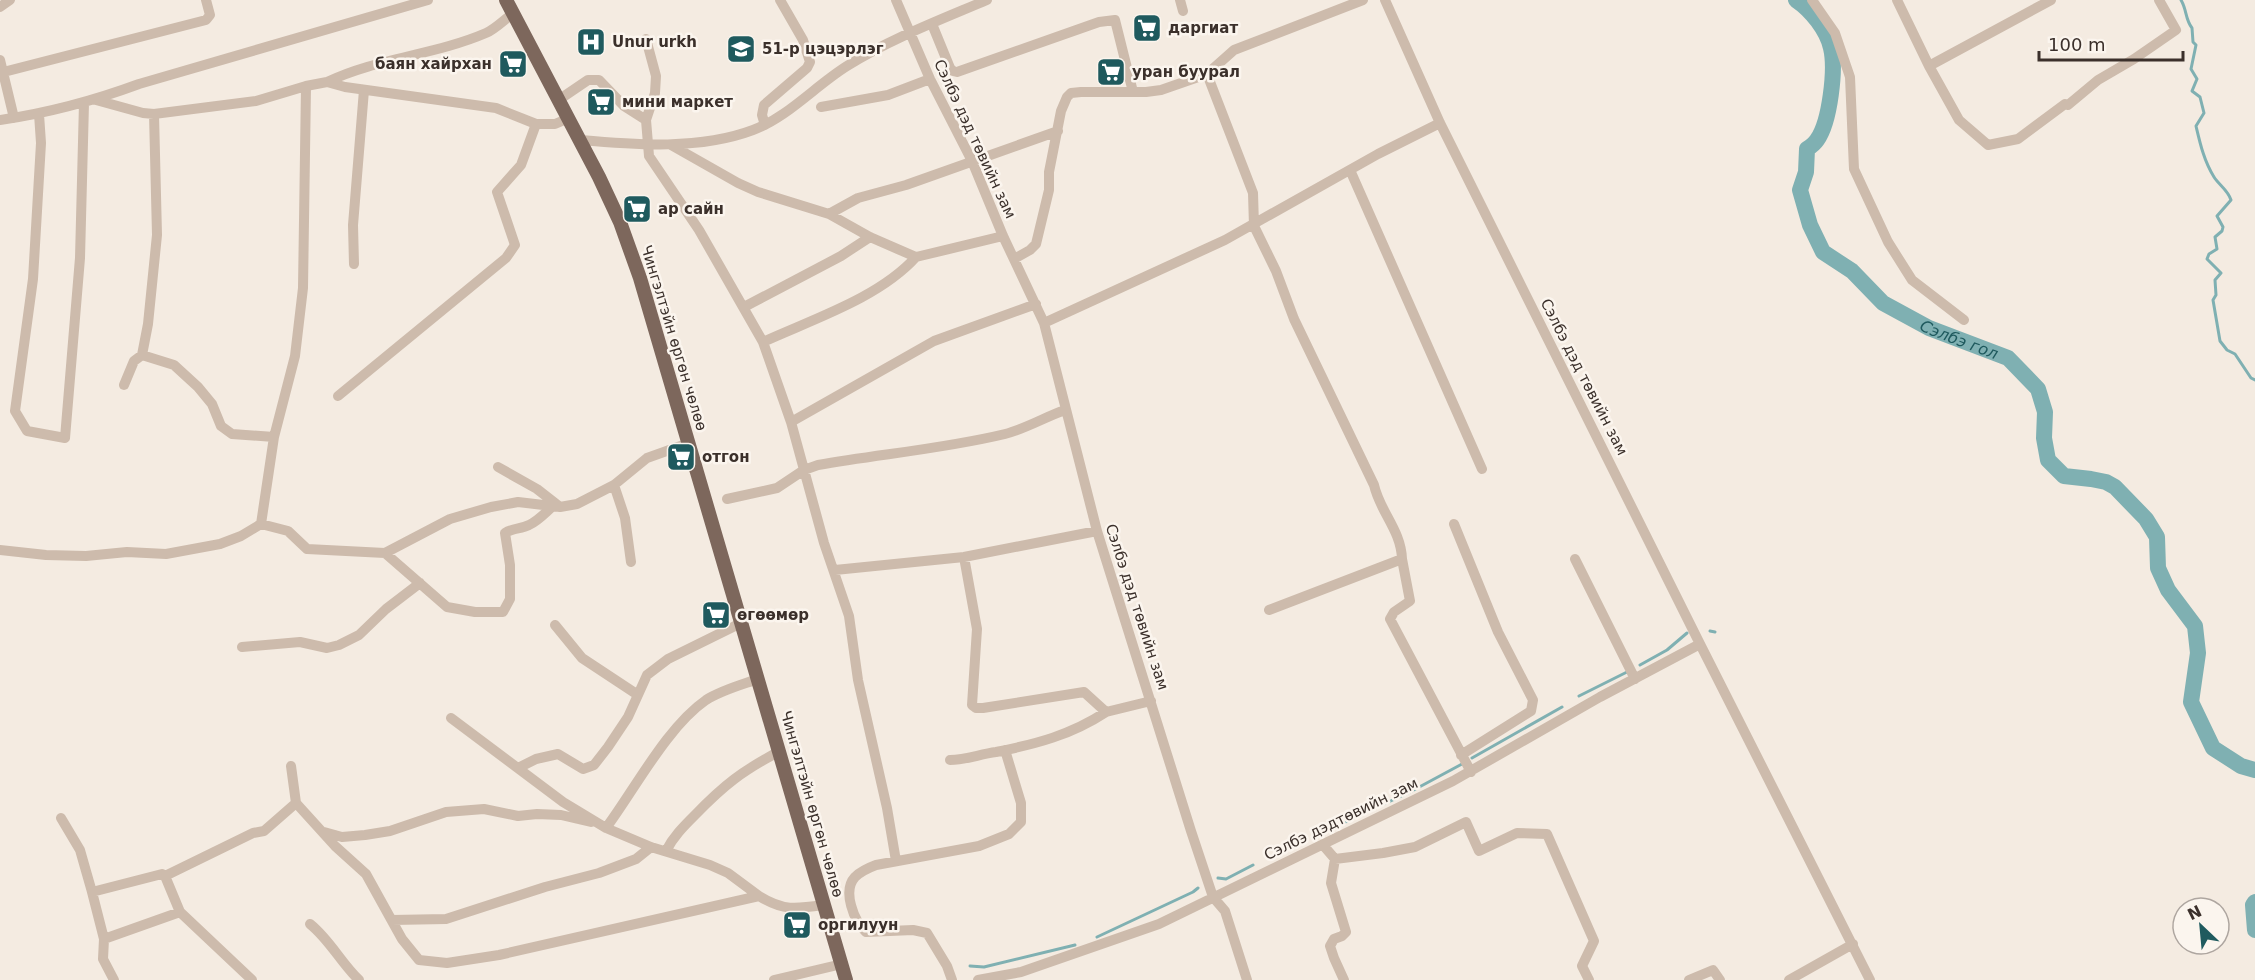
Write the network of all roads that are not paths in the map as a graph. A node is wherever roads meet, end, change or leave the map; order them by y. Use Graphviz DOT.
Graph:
graph roads {
  1 [pos="10,0"];
  2 [pos="206,0"];
  3 [pos="428,0"];
  4 [pos="506,0"];
  5 [pos="780,0"];
  6 [pos="896,0"];
  7 [pos="987,0"];
  8 [pos="1363,0"];
  9 [pos="1385,0"];
  10 [pos="1812,0"];
  11 [pos="1897,0"];
  12 [pos="2051,0"];
  13 [pos="2159,0"];
  14 [pos="0,7"];
  15 [pos="512,14"];
  16 [pos="932,24"];
  17 [pos="910,33"];
  18 [pos="646,39"];
  19 [pos="0,60"];
  20 [pos="1929,66"];
  21 [pos="2,73"];
  22 [pos="1207,74"];
  23 [pos="930,79"];
  24 [pos="327,82"];
  25 [pos="306,86"];
  26 [pos="364,90"];
  27 [pos="1133,92"];
  28 [pos="560,99"];
  29 [pos="96,100"];
  30 [pos="84,103"];
  31 [pos="821,107"];
  32 [pos="39,114"];
  33 [pos="154,114"];
  34 [pos="14,118"];
  35 [pos="569,118"];
  36 [pos="0,120"];
  37 [pos="646,120"];
  38 [pos="1440,123"];
  39 [pos="537,124"];
  40 [pos="765,125"];
  41 [pos="1058,131"];
  42 [pos="581,140"];
  43 [pos="647,145"];
  44 [pos="671,145"];
  45 [pos="972,161"];
  46 [pos="1350,170"];
  47 [pos="829,213"];
  48 [pos="1254,226"];
  49 [pos="1003,236"];
  50 [pos="870,237"];
  51 [pos="916,257"];
  52 [pos="1014,259"];
  53 [pos="354,264"];
  54 [pos="1036,304"];
  55 [pos="744,308"];
  56 [pos="1964,320"];
  57 [pos="1044,322"];
  58 [pos="763,342"];
  59 [pos="142,355"];
  60 [pos="123,385"];
  61 [pos="338,396"];
  62 [pos="1065,410"];
  63 [pos="791,422"];
  64 [pos="274,437"];
  65 [pos="689,443"];
  66 [pos="498,467"];
  67 [pos="1482,469"];
  68 [pos="804,470"];
  69 [pos="614,484"];
  70 [pos="727,499"];
  71 [pos="556,506"];
  72 [pos="261,524"];
  73 [pos="1454,524"];
  74 [pos="1097,531"];
  75 [pos="5,551"];
  76 [pos="385,553"];
  77 [pos="0,556"];
  78 [pos="964,557"];
  79 [pos="1402,559"];
  80 [pos="1575,559"];
  81 [pos="631,562"];
  82 [pos="835,570"];
  83 [pos="420,583"];
  84 [pos="1269,610"];
  85 [pos="741,623"];
  86 [pos="555,625"];
  87 [pos="1700,644"];
  88 [pos="242,647"];
  89 [pos="758,679"];
  90 [pos="1635,679"];
  91 [pos="638,695"];
  92 [pos="1151,701"];
  93 [pos="1106,712"];
  94 [pos="451,718"];
  95 [pos="1005,750"];
  96 [pos="780,751"];
  97 [pos="1461,755"];
  98 [pos="950,760"];
  99 [pos="291,766"];
  100 [pos="518,768"];
  101 [pos="1470,772"];
  102 [pos="296,803"];
  103 [pos="61,818"];
  104 [pos="603,826"];
  105 [pos="321,831"];
  106 [pos="1323,844"];
  107 [pos="651,847"];
  108 [pos="666,851"];
  109 [pos="1335,859"];
  110 [pos="896,861"];
  111 [pos="165,876"];
  112 [pos="92,892"];
  113 [pos="759,896"];
  114 [pos="1213,897"];
  115 [pos="823,905"];
  116 [pos="180,912"];
  117 [pos="392,920"];
  118 [pos="310,924"];
  119 [pos="104,939"];
  120 [pos="1853,944"];
  121 [pos="842,964"];
  122 [pos="114,980"];
  123 [pos="252,980"];
  124 [pos="359,980"];
  125 [pos="774,980"];
  126 [pos="846,980"];
  127 [pos="952,980"];
  128 [pos="978,980"];
  129 [pos="1247,980"];
  130 [pos="1344,980"];
  131 [pos="1589,980"];
  132 [pos="1689,980"];
  133 [pos="1720,980"];
  134 [pos="1789,980"];
  135 [pos="1870,980"];
  1 -- 14 [label="street"];
  2 -- 21 [label="street"];
  3 -- 29 [label="street"];
  4 -- 15 [label="main road, Чингэлтэйн өргөн чөлөө"];
  5 -- 40 [label="street"];
  6 -- 17 [label="street, Сэлбэ дэд төвийн зам"];
  7 -- 16 [label="street"];
  8 -- 22 [label="street"];
  9 -- 38 [label="street, Сэлбэ дэд төвийн зам"];
  10 -- 56 [label="street"];
  11 -- 20 [label="street"];
  12 -- 20 [label="street"];
  13 -- 20 [label="street"];
  15 -- 24 [label="street"];
  15 -- 28 [label="main road, Чингэлтэйн өргөн чөлөө"];
  16 -- 17 [label="street"];
  16 -- 27 [label="street"];
  17 -- 23 [label="street, Сэлбэ дэд төвийн зам"];
  17 -- 40 [label="street"];
  18 -- 37 [label="street"];
  19 -- 21 [label="street"];
  21 -- 34 [label="street"];
  22 -- 27 [label="street"];
  22 -- 48 [label="street"];
  23 -- 31 [label="street"];
  23 -- 45 [label="street, Сэлбэ дэд төвийн зам"];
  24 -- 25 [label="street"];
  24 -- 26 [label="street"];
  25 -- 33 [label="street"];
  25 -- 64 [label="street"];
  26 -- 39 [label="street"];
  26 -- 53 [label="street"];
  27 -- 41 [label="street"];
  28 -- 35 [label="main road, Чингэлтэйн өргөн чөлөө"];
  28 -- 37 [label="street"];
  29 -- 30 [label="street"];
  29 -- 33 [label="street"];
  30 -- 32 [label="street"];
  30 -- 32 [label="street"];
  32 -- 34 [label="street"];
  33 -- 59 [label="street"];
  34 -- 36 [label="street"];
  35 -- 39 [label="street"];
  35 -- 42 [label="main road, Чингэлтэйн өргөн чөлөө"];
  37 -- 43 [label="street"];
  38 -- 46 [label="street"];
  38 -- 87 [label="street, Сэлбэ дэд төвийн зам"];
  39 -- 61 [label="street"];
  40 -- 44 [label="street"];
  41 -- 45 [label="street"];
  41 -- 52 [label="street"];
  42 -- 43 [label="street"];
  42 -- 65 [label="main road, Чингэлтэйн өргөн чөлөө"];
  43 -- 44 [label="street"];
  43 -- 55 [label="street"];
  44 -- 47 [label="street"];
  45 -- 47 [label="street"];
  45 -- 49 [label="street, Сэлбэ дэд төвийн зам"];
  46 -- 48 [label="street"];
  46 -- 67 [label="street"];
  47 -- 50 [label="street"];
  48 -- 57 [label="street"];
  48 -- 79 [label="street"];
  49 -- 51 [label="street"];
  49 -- 52 [label="street, Сэлбэ дэд төвийн зам"];
  50 -- 51 [label="street"];
  50 -- 55 [label="street"];
  51 -- 58 [label="street"];
  52 -- 54 [label="street, Сэлбэ дэд төвийн зам"];
  54 -- 57 [label="street, Сэлбэ дэд төвийн зам"];
  54 -- 63 [label="street"];
  55 -- 58 [label="street"];
  57 -- 62 [label="street, Сэлбэ дэд төвийн зам"];
  58 -- 63 [label="street"];
  59 -- 60 [label="street"];
  59 -- 64 [label="street"];
  62 -- 68 [label="street"];
  62 -- 74 [label="street, Сэлбэ дэд төвийн зам"];
  63 -- 68 [label="street"];
  64 -- 72 [label="street"];
  65 -- 69 [label="street"];
  65 -- 85 [label="main road, Чингэлтэйн өргөн чөлөө"];
  66 -- 71 [label="street"];
  68 -- 70 [label="street"];
  68 -- 82 [label="street"];
  69 -- 71 [label="street"];
  69 -- 81 [label="street"];
  71 -- 76 [label="street"];
  71 -- 83 [label="street"];
  72 -- 75 [label="street"];
  72 -- 76 [label="street"];
  73 -- 97 [label="street"];
  74 -- 78 [label="street"];
  74 -- 92 [label="street, Сэлбэ дэд төвийн зам"];
  75 -- 77 [label="street"];
  76 -- 83 [label="street"];
  78 -- 82 [label="street"];
  78 -- 93 [label="street"];
  79 -- 84 [label="street"];
  79 -- 97 [label="street"];
  80 -- 90 [label="street"];
  82 -- 110 [label="street"];
  83 -- 88 [label="street"];
  85 -- 89 [label="main road, Чингэлтэйн өргөн чөлөө"];
  85 -- 91 [label="street"];
  86 -- 91 [label="street"];
  87 -- 90 [label="street, Сэлбэ дэдтөвийн зам"];
  87 -- 120 [label="street, Сэлбэ дэд төвийн зам"];
  89 -- 96 [label="main road, Чингэлтэйн өргөн чөлөө"];
  89 -- 104 [label="street"];
  90 -- 101 [label="street, Сэлбэ дэдтөвийн зам"];
  91 -- 100 [label="street"];
  92 -- 93 [label="street"];
  92 -- 114 [label="street, Сэлбэ дэд төвийн зам"];
  93 -- 95 [label="street"];
  94 -- 100 [label="street"];
  95 -- 98 [label="street"];
  95 -- 110 [label="street"];
  96 -- 108 [label="street"];
  96 -- 115 [label="main road, Чингэлтэйн өргөн чөлөө"];
  97 -- 101 [label="street"];
  99 -- 102 [label="street"];
  100 -- 104 [label="street"];
  101 -- 106 [label="street, Сэлбэ дэдтөвийн зам"];
  102 -- 105 [label="street"];
  102 -- 111 [label="street"];
  103 -- 112 [label="street"];
  104 -- 105 [label="street"];
  104 -- 107 [label="street"];
  105 -- 117 [label="street"];
  106 -- 109 [label="street"];
  106 -- 114 [label="street, Сэлбэ дэдтөвийн зам"];
  107 -- 108 [label="street"];
  107 -- 117 [label="street"];
  108 -- 113 [label="street"];
  109 -- 130 [label="street"];
  109 -- 131 [label="street"];
  110 -- 127 [label="street"];
  111 -- 112 [label="street"];
  111 -- 116 [label="street"];
  112 -- 119 [label="street"];
  113 -- 115 [label="street"];
  113 -- 117 [label="street"];
  114 -- 128 [label="street, Сэлбэ дэдтөвийн зам"];
  114 -- 129 [label="street, Сэлбэ дэд төвийн зам"];
  115 -- 121 [label="main road, Чингэлтэйн өргөн чөлөө"];
  116 -- 119 [label="street"];
  116 -- 123 [label="street"];
  118 -- 124 [label="street"];
  119 -- 122 [label="street"];
  120 -- 134 [label="street"];
  120 -- 135 [label="street, Сэлбэ дэд төвийн зам"];
  121 -- 125 [label="street"];
  121 -- 126 [label="main road, Чингэлтэйн өргөн чөлөө"];
  132 -- 133 [label="street"];
}
